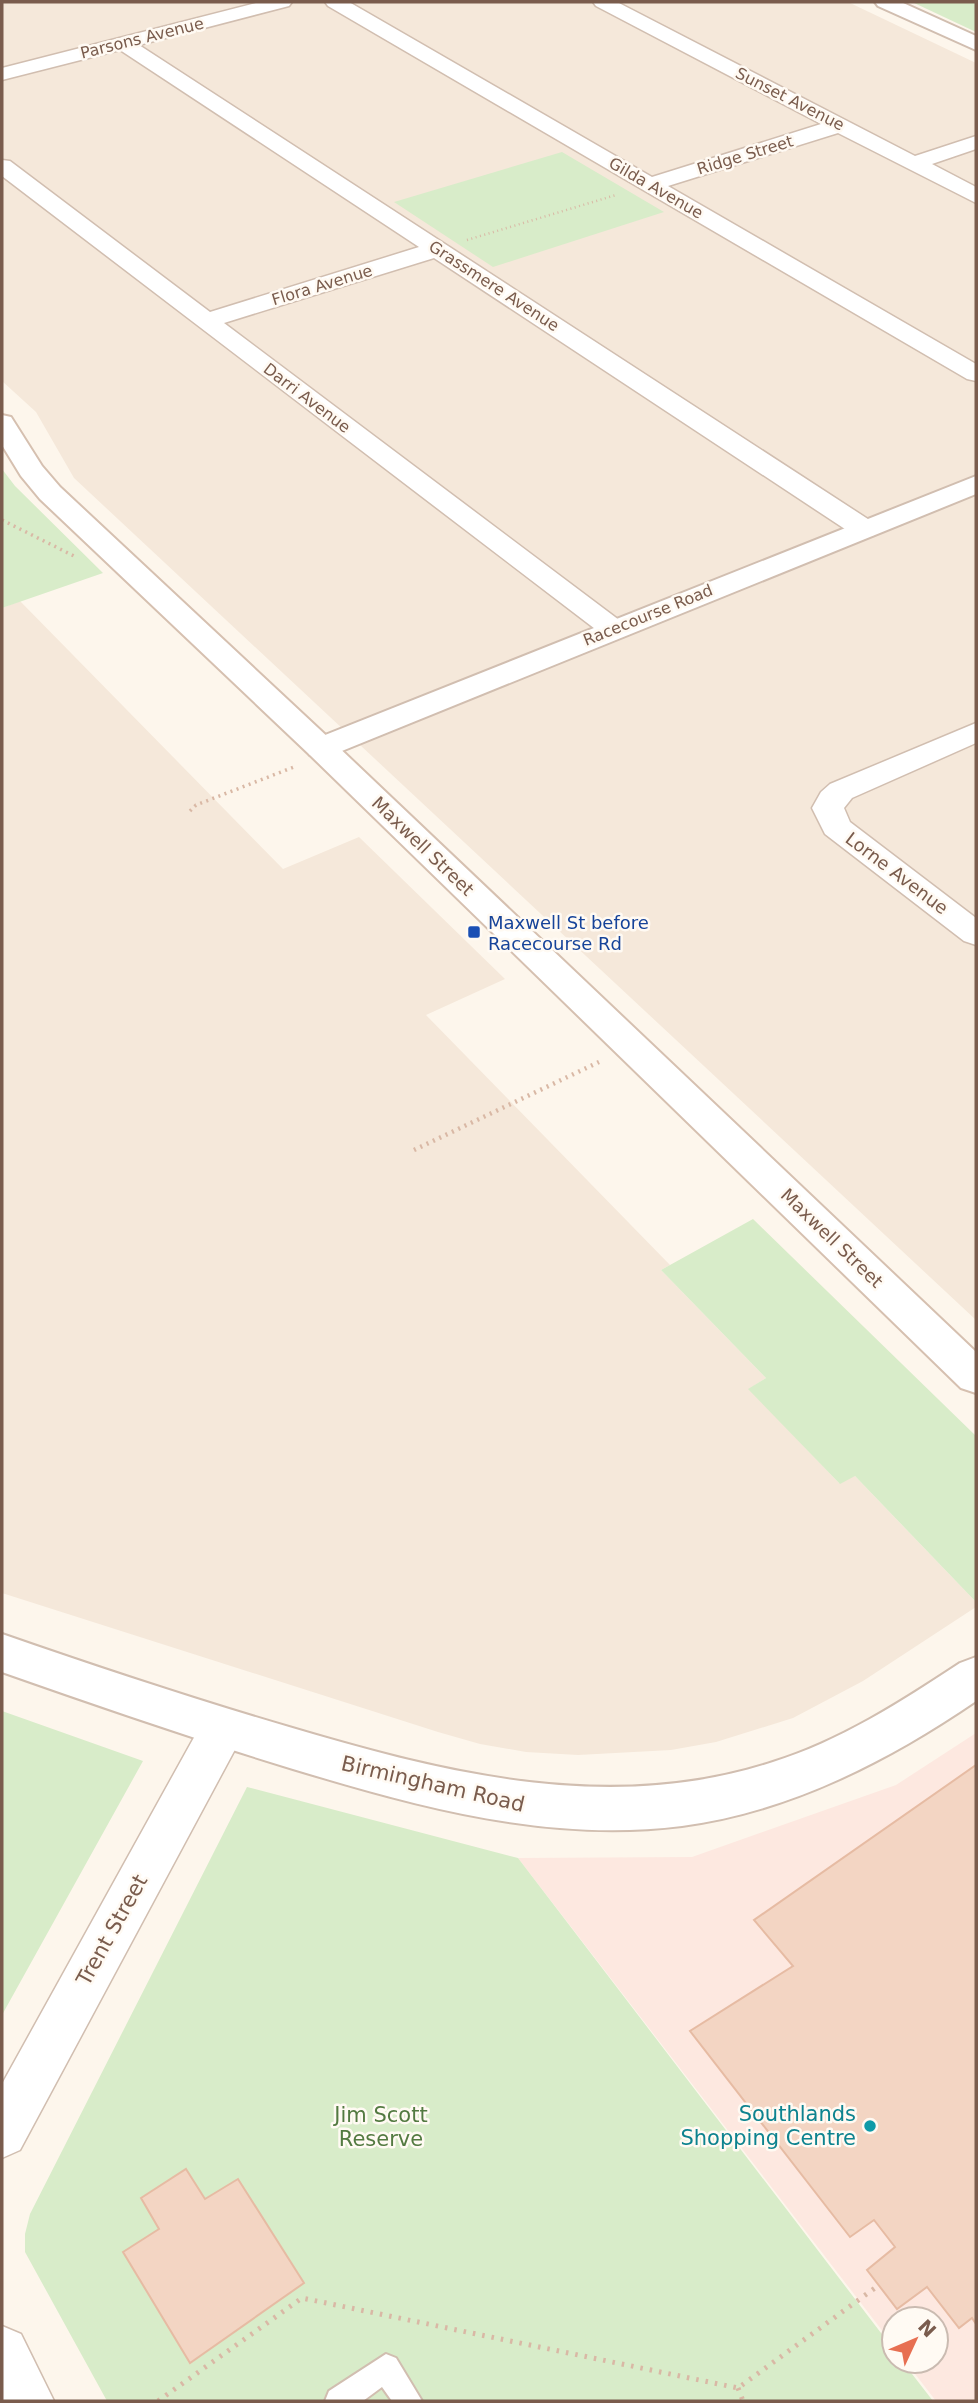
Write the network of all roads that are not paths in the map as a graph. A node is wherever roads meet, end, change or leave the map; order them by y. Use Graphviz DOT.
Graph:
graph roads {
  1 [pos="282,2"];
  2 [pos="335,2"];
  3 [pos="603,2"];
  4 [pos="885,2"];
  5 [pos="123,43"];
  6 [pos="976,44"];
  7 [pos="2,74"];
  8 [pos="840,125"];
  9 [pos="976,142"];
  10 [pos="914,163"];
  11 [pos="2,166"];
  12 [pos="651,184"];
  13 [pos="976,195"];
  14 [pos="438,249"];
  15 [pos="206,321"];
  16 [pos="976,374"];
  17 [pos="2,423"];
  18 [pos="976,484"];
  19 [pos="864,529"];
  20 [pos="613,629"];
  21 [pos="976,732"];
  22 [pos="308,758"];
  23 [pos="976,934"];
  24 [pos="976,1377"];
  25 [pos="2,1653"];
  26 [pos="976,1677"];
  27 [pos="223,1728"];
  28 [pos="2,2133"];
  29 [pos="2,2353"];
  30 [pos="27,2401"];
  31 [pos="339,2401"];
  32 [pos="408,2401"];
  1 -- 5 [label="street, Parsons Avenue"];
  2 -- 12 [label="street, Gilda Avenue"];
  3 -- 8 [label="street, Sunset Avenue"];
  4 -- 6 [label="street"];
  5 -- 7 [label="street, Parsons Avenue"];
  5 -- 14 [label="street, Grassmere Avenue"];
  8 -- 10 [label="street, Sunset Avenue"];
  8 -- 12 [label="street, Ridge Street"];
  9 -- 10 [label="street"];
  10 -- 13 [label="street, Sunset Avenue"];
  11 -- 15 [label="street, Darri Avenue"];
  12 -- 16 [label="street, Gilda Avenue"];
  14 -- 15 [label="street, Flora Avenue"];
  14 -- 19 [label="street, Grassmere Avenue"];
  15 -- 20 [label="street, Darri Avenue"];
  17 -- 22 [label="street, Maxwell Street"];
  18 -- 19 [label="street, Racecourse Road"];
  19 -- 20 [label="street, Racecourse Road"];
  20 -- 22 [label="street, Racecourse Road"];
  21 -- 23 [label="street, Lorne Avenue"];
  22 -- 24 [label="street, Maxwell Street"];
  25 -- 27 [label="street, Birmingham Road"];
  26 -- 27 [label="street, Birmingham Road"];
  27 -- 28 [label="street, Trent Street"];
  29 -- 30 [label="street"];
  31 -- 32 [label="lane"];
}
